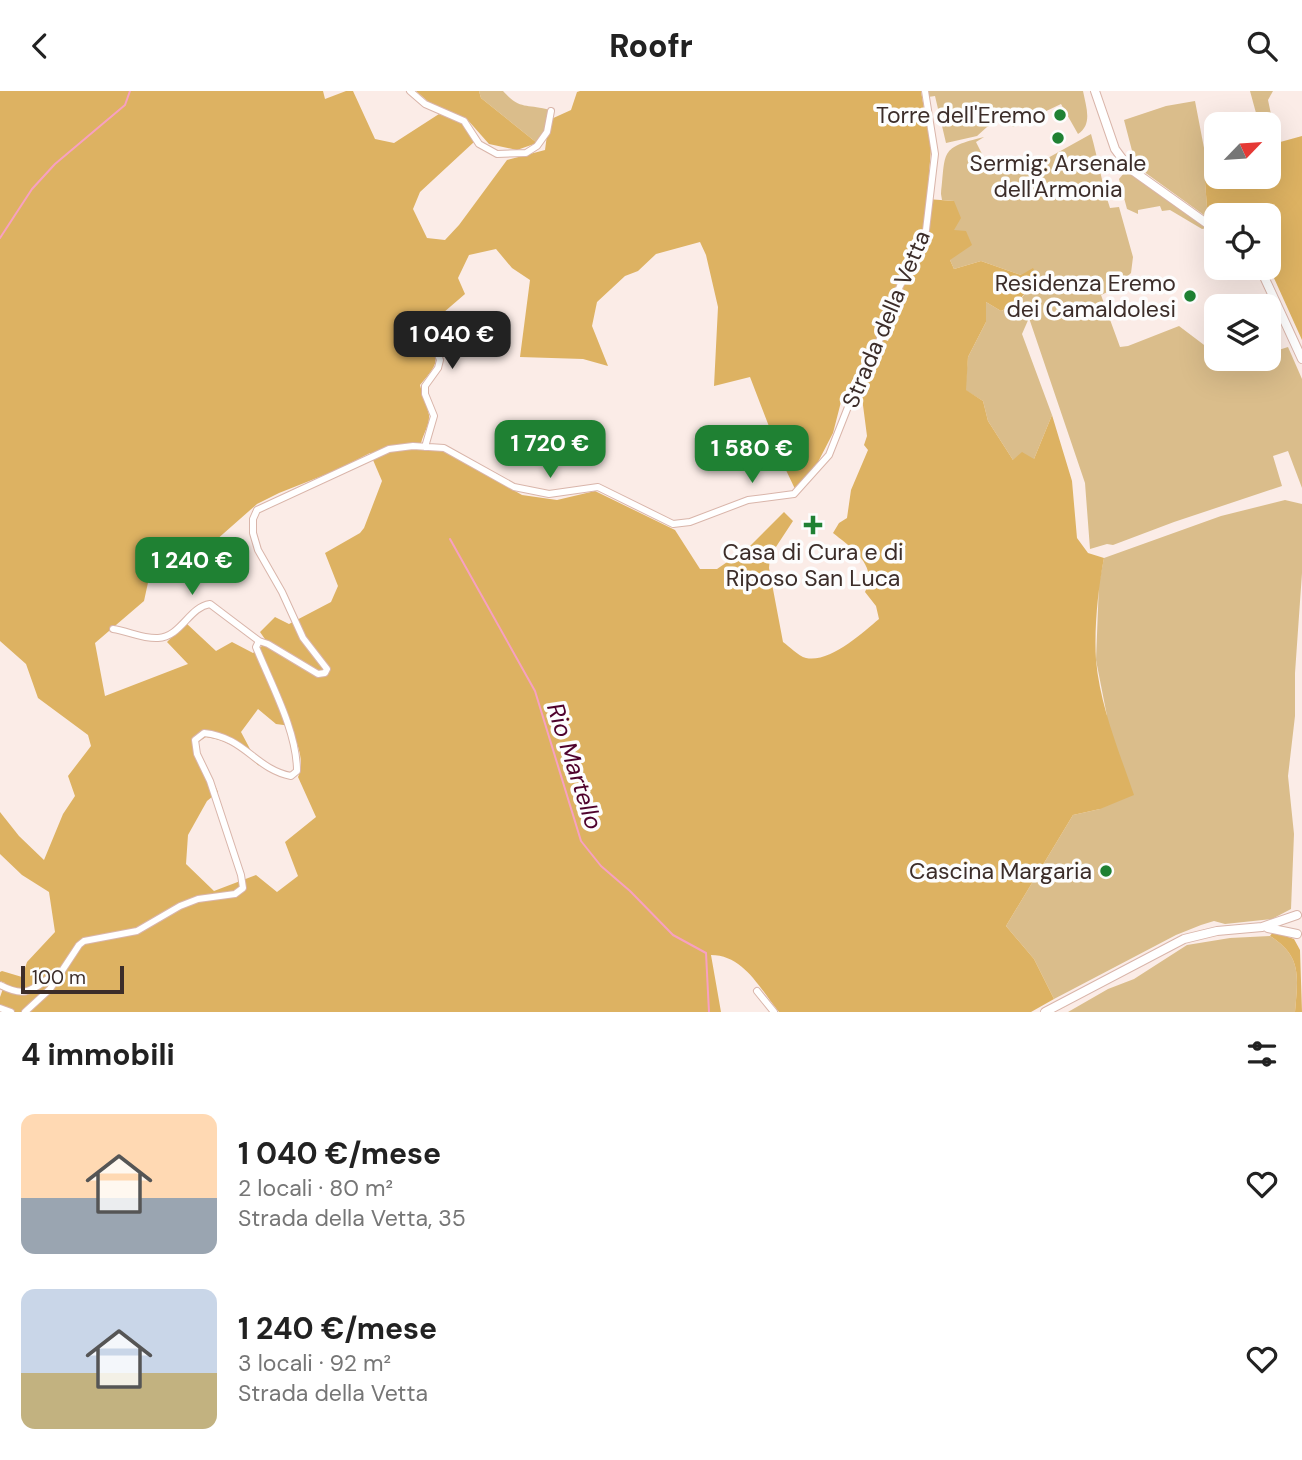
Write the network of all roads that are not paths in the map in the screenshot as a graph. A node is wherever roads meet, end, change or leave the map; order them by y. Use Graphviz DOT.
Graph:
graph roads {
  1 [pos="410,91"];
  2 [pos="925,91"];
  3 [pos="1095,91"];
  4 [pos="551,111"];
  5 [pos="1204,221"];
  6 [pos="1266,280"];
  7 [pos="433,334"];
  8 [pos="1302,359"];
  9 [pos="425,447"];
  10 [pos="113,629"];
  11 [pos="259,641"];
  12 [pos="1300,912"];
  13 [pos="1262,927"];
  14 [pos="1300,935"];
  15 [pos="58,978"];
  16 [pos="0,985"];
  17 [pos="757,991"];
  18 [pos="0,1008"];
  19 [pos="11,1012"];
  20 [pos="25,1012"];
  21 [pos="774,1012"];
  22 [pos="1045,1012"];
  1 -- 4 [label="street"];
  2 -- 9 [label="street, Strada della Vetta"];
  3 -- 5 [label="main road"];
  6 -- 8 [label="main road"];
  7 -- 9 [label="street"];
  9 -- 11 [label="street, Strada della Vetta"];
  10 -- 11 [label="street, Strada della Vetta"];
  11 -- 15 [label="street"];
  12 -- 13 [label="main road"];
  12 -- 14 [label="main road"];
  13 -- 14 [label="main road"];
  13 -- 22 [label="main road"];
  15 -- 16 [label="street"];
  15 -- 20 [label="street"];
  17 -- 21 [label="street"];
  18 -- 19 [label="street"];
}
